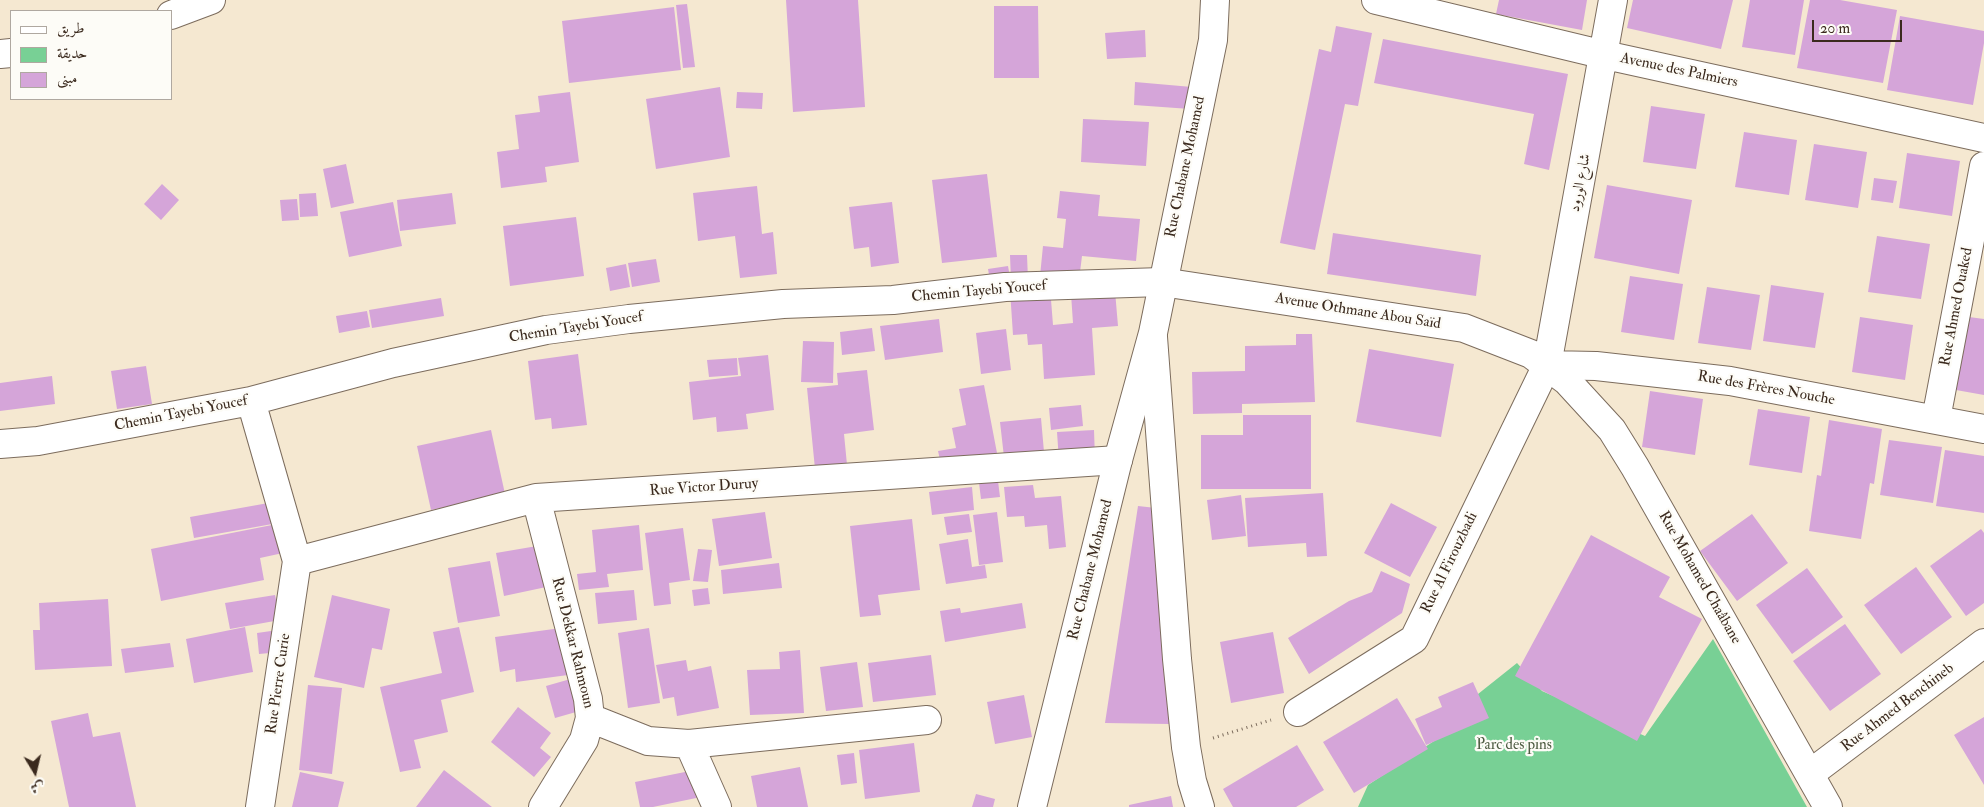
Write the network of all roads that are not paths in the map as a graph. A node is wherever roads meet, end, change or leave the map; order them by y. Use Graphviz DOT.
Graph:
graph roads {
  1 [pos="211,0"];
  2 [pos="1215,0"];
  3 [pos="1376,0"];
  4 [pos="1613,0"];
  5 [pos="172,15"];
  6 [pos="1605,55"];
  7 [pos="1984,138"];
  8 [pos="1984,166"];
  9 [pos="1162,282"];
  10 [pos="1153,333"];
  11 [pos="1547,365"];
  12 [pos="251,401"];
  13 [pos="1936,419"];
  14 [pos="1984,429"];
  15 [pos="0,444"];
  16 [pos="1118,460"];
  17 [pos="536,498"];
  18 [pos="297,561"];
  19 [pos="1984,643"];
  20 [pos="1298,712"];
  21 [pos="590,718"];
  22 [pos="927,720"];
  23 [pos="689,744"];
  24 [pos="1811,774"];
  25 [pos="260,807"];
  26 [pos="543,807"];
  27 [pos="717,807"];
  28 [pos="1032,807"];
  29 [pos="1200,807"];
  30 [pos="1828,807"];
  1 -- 5 [label="street"];
  2 -- 9 [label="street, Rue Chabane Mohamed"];
  3 -- 6 [label="street, Avenue des Palmiers"];
  4 -- 6 [label="street, شارع الورود"];
  6 -- 7 [label="street, Avenue des Palmiers"];
  6 -- 11 [label="street, شارع الورود"];
  8 -- 13 [label="street, Rue Ahmed Ouaked"];
  9 -- 10 [label="street, Rue Chabane Mohamed"];
  9 -- 11 [label="street, Avenue Othmane Abou Saïd"];
  9 -- 12 [label="street, Chemin Tayebi Youcef"];
  10 -- 16 [label="street, Rue Chabane Mohamed"];
  10 -- 29 [label="street, Rue Chabane Mohamed"];
  11 -- 13 [label="street, Rue des Frères Nouche"];
  11 -- 20 [label="street, Rue Al Firouzbadi"];
  11 -- 24 [label="street, Rue Mohamed Chaâbane"];
  12 -- 15 [label="street, Chemin Tayebi Youcef"];
  12 -- 18 [label="street"];
  13 -- 14 [label="street, Rue des Frères Nouche"];
  16 -- 17 [label="street, Rue Victor Duruy"];
  16 -- 28 [label="street, Rue Chabane Mohamed"];
  17 -- 18 [label="street, Rue Victor Duruy"];
  17 -- 21 [label="street, Rue Dekkar Rahmoun"];
  18 -- 25 [label="street, Rue Pierre Curie"];
  19 -- 24 [label="street, Rue Ahmed Benchineb"];
  21 -- 23 [label="street"];
  21 -- 26 [label="street, Rue Dekkar Rahmoun"];
  22 -- 23 [label="street"];
  23 -- 27 [label="street"];
  24 -- 30 [label="street, Rue Mohamed Chaâbane"];
}
